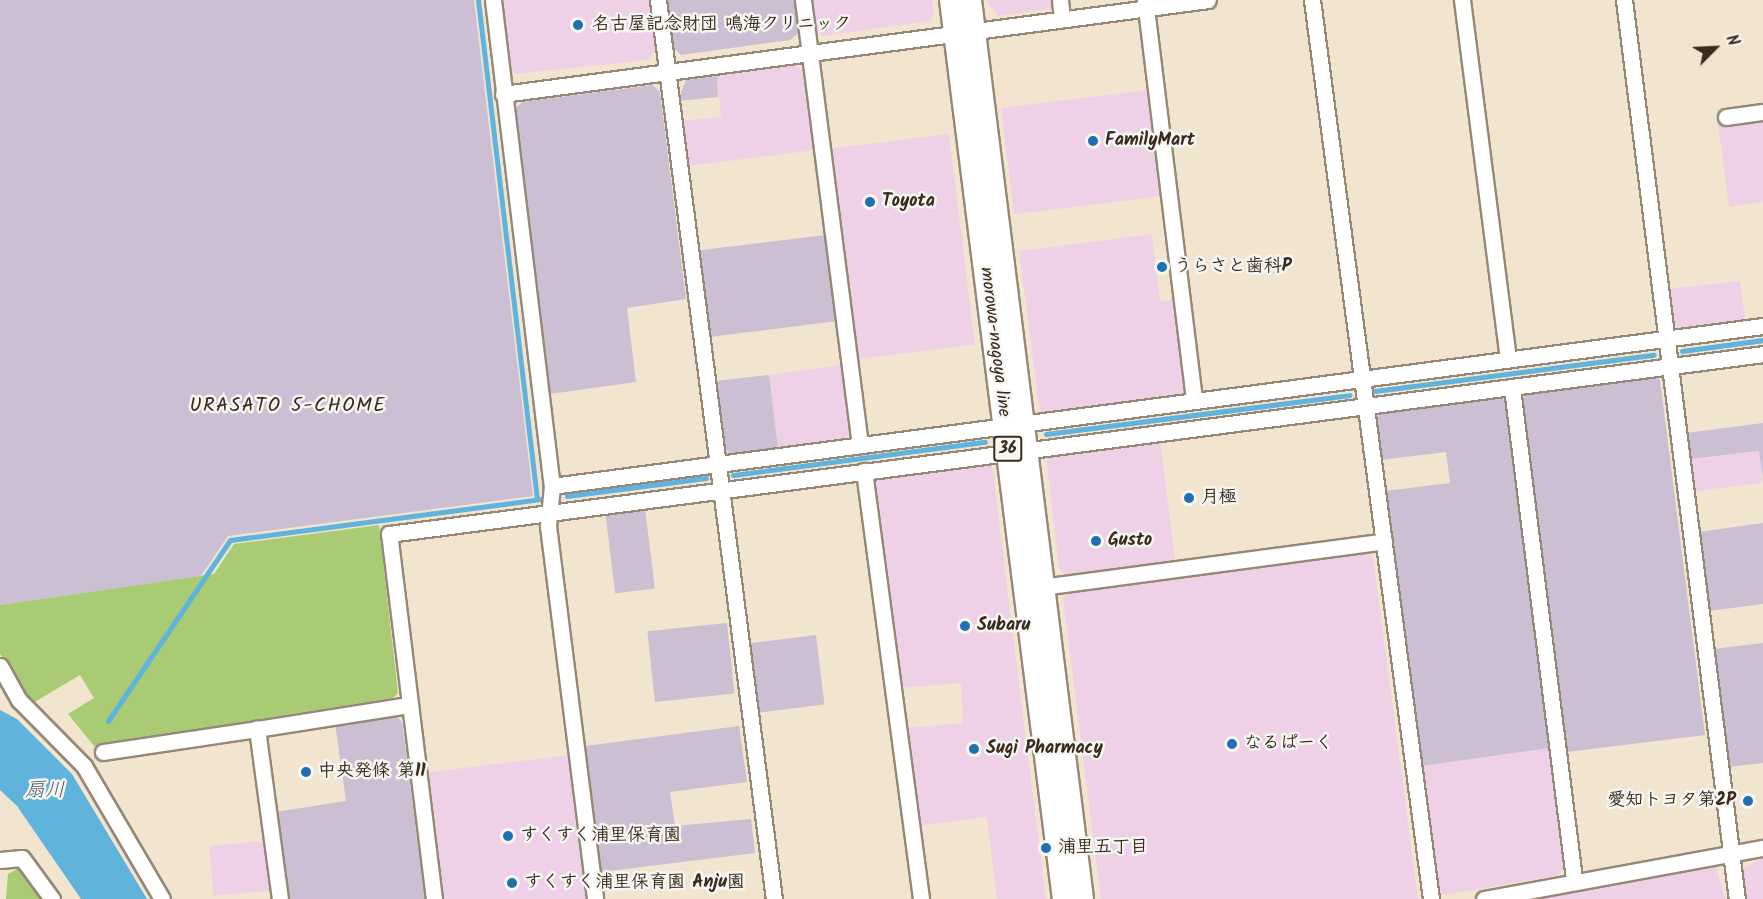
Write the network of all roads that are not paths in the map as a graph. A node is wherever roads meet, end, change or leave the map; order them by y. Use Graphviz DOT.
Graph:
graph roads {
  1 [pos="493,0"];
  2 [pos="658,0"];
  3 [pos="803,0"];
  4 [pos="951,0"];
  5 [pos="970,0"];
  6 [pos="1060,0"];
  7 [pos="1208,0"];
  8 [pos="1312,0"];
  9 [pos="1462,0"];
  10 [pos="1624,0"];
  11 [pos="1145,4"];
  12 [pos="1062,19"];
  13 [pos="965,33"];
  14 [pos="810,54"];
  15 [pos="668,74"];
  16 [pos="503,94"];
  17 [pos="1763,112"];
  18 [pos="1726,117"];
  19 [pos="1763,326"];
  20 [pos="1667,339"];
  21 [pos="1763,354"];
  22 [pos="1508,359"];
  23 [pos="1670,367"];
  24 [pos="1359,379"];
  25 [pos="1512,388"];
  26 [pos="1194,400"];
  27 [pos="1366,407"];
  28 [pos="1013,424"];
  29 [pos="860,445"];
  30 [pos="1016,452"];
  31 [pos="716,464"];
  32 [pos="864,471"];
  33 [pos="552,486"];
  34 [pos="721,490"];
  35 [pos="552,513"];
  36 [pos="1384,541"];
  37 [pos="1035,588"];
  38 [pos="0,666"];
  39 [pos="409,705"];
  40 [pos="257,729"];
  41 [pos="102,752"];
  42 [pos="1763,848"];
  43 [pos="1731,854"];
  44 [pos="0,860"];
  45 [pos="1574,882"];
  46 [pos="52,899"];
  47 [pos="162,899"];
  48 [pos="280,899"];
  49 [pos="434,899"];
  50 [pos="596,899"];
  51 [pos="774,899"];
  52 [pos="921,899"];
  53 [pos="1064,899"];
  54 [pos="1083,899"];
  55 [pos="1431,899"];
  56 [pos="1484,899"];
  57 [pos="1737,899"];
  1 -- 16 [label="street"];
  2 -- 15 [label="street"];
  3 -- 14 [label="street"];
  4 -- 13 [label="main road, morowa-nagoya line / 36"];
  5 -- 13 [label="main road, morowa-nagoya line / 36"];
  6 -- 12 [label="street"];
  7 -- 11 [label="street"];
  8 -- 24 [label="street"];
  9 -- 22 [label="street"];
  10 -- 20 [label="street"];
  11 -- 12 [label="street"];
  11 -- 26 [label="street"];
  12 -- 13 [label="street"];
  13 -- 14 [label="street"];
  13 -- 28 [label="main road, morowa-nagoya line / 36"];
  14 -- 15 [label="street"];
  14 -- 29 [label="street"];
  15 -- 16 [label="street"];
  15 -- 31 [label="street"];
  16 -- 33 [label="street"];
  17 -- 18 [label="street"];
  19 -- 20 [label="street"];
  20 -- 22 [label="street"];
  20 -- 23 [label="street"];
  21 -- 23 [label="street"];
  22 -- 24 [label="street"];
  23 -- 25 [label="street"];
  23 -- 43 [label="street"];
  24 -- 26 [label="street"];
  24 -- 27 [label="street"];
  25 -- 27 [label="street"];
  25 -- 45 [label="street"];
  26 -- 28 [label="street"];
  27 -- 30 [label="street"];
  27 -- 36 [label="street"];
  28 -- 29 [label="street"];
  28 -- 30 [label="main road, morowa-nagoya line / 36"];
  29 -- 31 [label="street"];
  30 -- 32 [label="street"];
  30 -- 37 [label="main road, morowa-nagoya line / 36"];
  31 -- 33 [label="street"];
  31 -- 34 [label="street"];
  32 -- 34 [label="street"];
  32 -- 52 [label="street"];
  33 -- 35 [label="street"];
  34 -- 35 [label="street"];
  34 -- 51 [label="street"];
  35 -- 39 [label="street"];
  35 -- 50 [label="street"];
  36 -- 37 [label="street"];
  36 -- 55 [label="street"];
  37 -- 53 [label="main road, morowa-nagoya line / 36"];
  37 -- 54 [label="main road, morowa-nagoya line / 36"];
  38 -- 47 [label="street"];
  39 -- 40 [label="street"];
  39 -- 49 [label="street"];
  40 -- 41 [label="street"];
  40 -- 48 [label="street"];
  42 -- 43 [label="street"];
  43 -- 45 [label="street"];
  43 -- 57 [label="street"];
  44 -- 46 [label="street"];
  45 -- 56 [label="street"];
}
